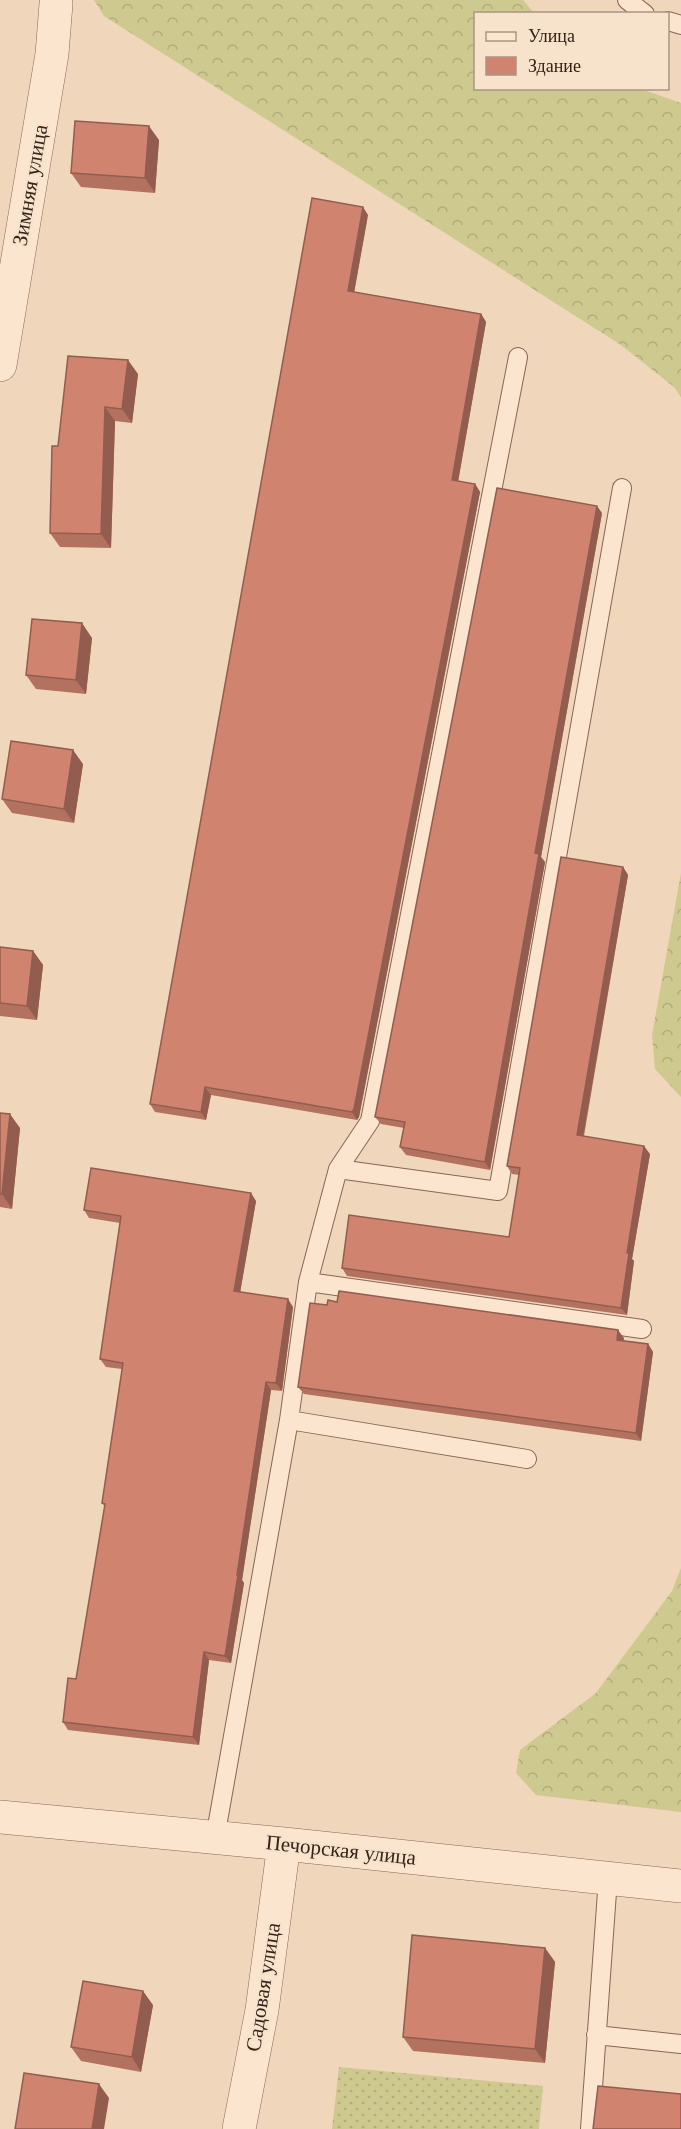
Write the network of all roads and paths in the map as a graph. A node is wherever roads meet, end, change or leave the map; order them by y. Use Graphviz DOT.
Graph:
graph roads {
  1 [pos="627,0"];
  2 [pos="56,4"];
  3 [pos="642,12"];
  4 [pos="518,357"];
  5 [pos="0,365"];
  6 [pos="622,488"];
  7 [pos="338,1169"];
  8 [pos="308,1282"];
  9 [pos="642,1329"];
  10 [pos="289,1420"];
  11 [pos="527,1459"];
  12 [pos="0,1817"];
  13 [pos="215,1838"];
  14 [pos="284,1844"];
  15 [pos="608,1878"];
  16 [pos="681,1886"];
  17 [pos="596,2035"];
  18 [pos="681,2044"];
  19 [pos="239,2129"];
  20 [pos="590,2129"];
  1 -- 3 [label="lane"];
  2 -- 5 [label="street, Зимняя улица"];
  4 -- 7 [label="lane"];
  6 -- 7 [label="lane"];
  7 -- 8 [label="lane"];
  8 -- 9 [label="lane"];
  8 -- 10 [label="lane"];
  10 -- 11 [label="lane"];
  10 -- 13 [label="lane"];
  12 -- 13 [label="street, Печорская улица"];
  13 -- 14 [label="street, Печорская улица"];
  14 -- 15 [label="street, Печорская улица"];
  14 -- 19 [label="street, Садовая улица"];
  15 -- 16 [label="street, Печорская улица"];
  15 -- 17 [label="lane"];
  17 -- 18 [label="lane"];
  17 -- 20 [label="lane"];
}
